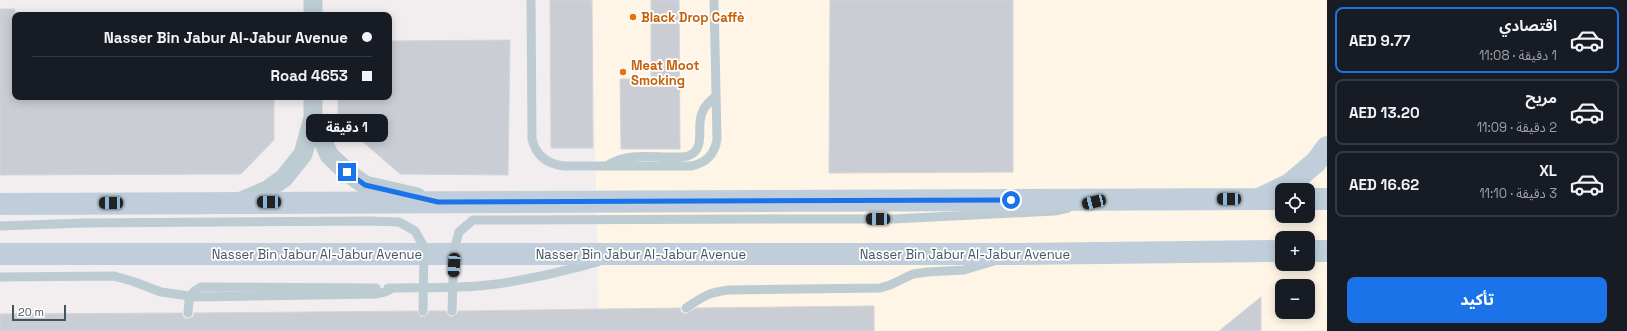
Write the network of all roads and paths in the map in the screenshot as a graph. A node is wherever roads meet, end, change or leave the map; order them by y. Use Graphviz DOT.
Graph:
graph roads {
  1 [pos="313,0"];
  2 [pos="532,0"];
  3 [pos="714,0"];
  4 [pos="313,12"];
  5 [pos="716,96"];
  6 [pos="313,100"];
  7 [pos="313,118"];
  8 [pos="1327,146"];
  9 [pos="606,166"];
  10 [pos="1259,199"];
  11 [pos="1275,199"];
  12 [pos="1315,199"];
  13 [pos="1327,199"];
  14 [pos="1106,200"];
  15 [pos="239,202"];
  16 [pos="438,202"];
  17 [pos="0,204"];
  18 [pos="0,226"];
  19 [pos="1275,251"];
  20 [pos="1315,251"];
  21 [pos="1327,251"];
  22 [pos="0,254"];
  23 [pos="630,254"];
  24 [pos="1014,254"];
  25 [pos="0,277"];
  26 [pos="392,288"];
  27 [pos="686,308"];
  28 [pos="423,311"];
  29 [pos="452,311"];
  30 [pos="188,313"];
  1 -- 4 [label="street"];
  2 -- 9 [label="lane"];
  3 -- 5 [label="lane"];
  5 -- 9 [label="lane"];
  5 -- 9 [label="lane"];
  6 -- 7 [label="street"];
  7 -- 15 [label="street"];
  7 -- 16 [label="street"];
  8 -- 10 [label="main road"];
  10 -- 11 [label="main road"];
  10 -- 14 [label="main road"];
  12 -- 13 [label="main road"];
  14 -- 16 [label="main road"];
  14 -- 29 [label="lane, bridge"];
  15 -- 16 [label="main road"];
  15 -- 17 [label="main road"];
  18 -- 28 [label="lane, bridge"];
  19 -- 24 [label="main road, Nasser Bin Jabur Al-Jabur Avenue"];
  20 -- 21 [label="main road"];
  22 -- 23 [label="main road, Nasser Bin Jabur Al-Jabur Avenue"];
  23 -- 24 [label="main road, Nasser Bin Jabur Al-Jabur Avenue"];
  23 -- 26 [label="lane"];
  24 -- 27 [label="lane"];
  25 -- 26 [label="lane"];
  26 -- 30 [label="lane, bridge"];
}
